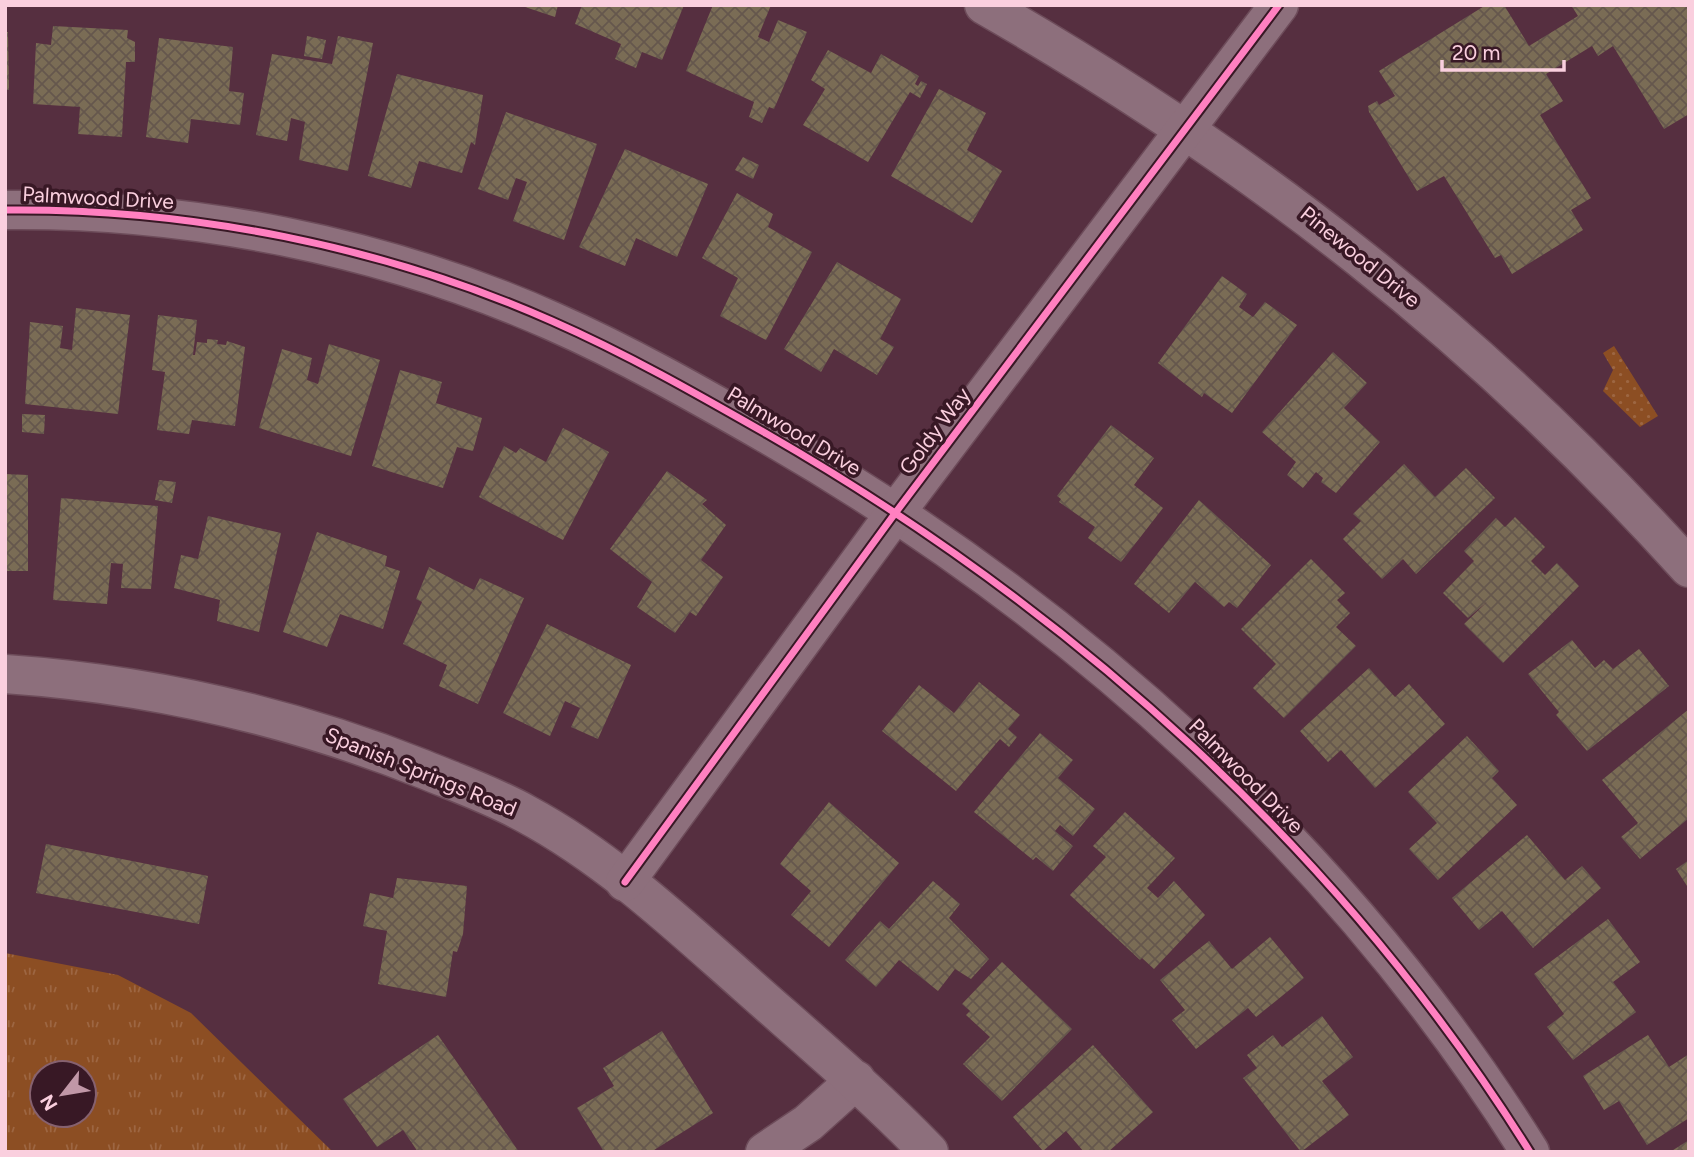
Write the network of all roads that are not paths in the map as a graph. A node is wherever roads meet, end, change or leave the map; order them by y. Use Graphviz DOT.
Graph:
graph roads {
  1 [pos="984,5"];
  2 [pos="1279,5"];
  3 [pos="1186,128"];
  4 [pos="5,210"];
  5 [pos="896,512"];
  6 [pos="1689,568"];
  7 [pos="5,674"];
  8 [pos="625,882"];
  9 [pos="856,1080"];
  10 [pos="765,1152"];
  11 [pos="929,1152"];
  12 [pos="1530,1152"];
  1 -- 3 [label="street, Pinewood Drive"];
  2 -- 3 [label="street, Goldy Way"];
  3 -- 5 [label="street, Goldy Way"];
  3 -- 6 [label="street, Pinewood Drive"];
  4 -- 5 [label="street, Palmwood Drive"];
  5 -- 8 [label="street, Goldy Way"];
  5 -- 12 [label="street, Palmwood Drive"];
  7 -- 8 [label="street, Spanish Springs Road"];
  8 -- 9 [label="street, Spanish Springs Road"];
  9 -- 10 [label="street"];
  9 -- 11 [label="street, Spanish Springs Road"];
}
